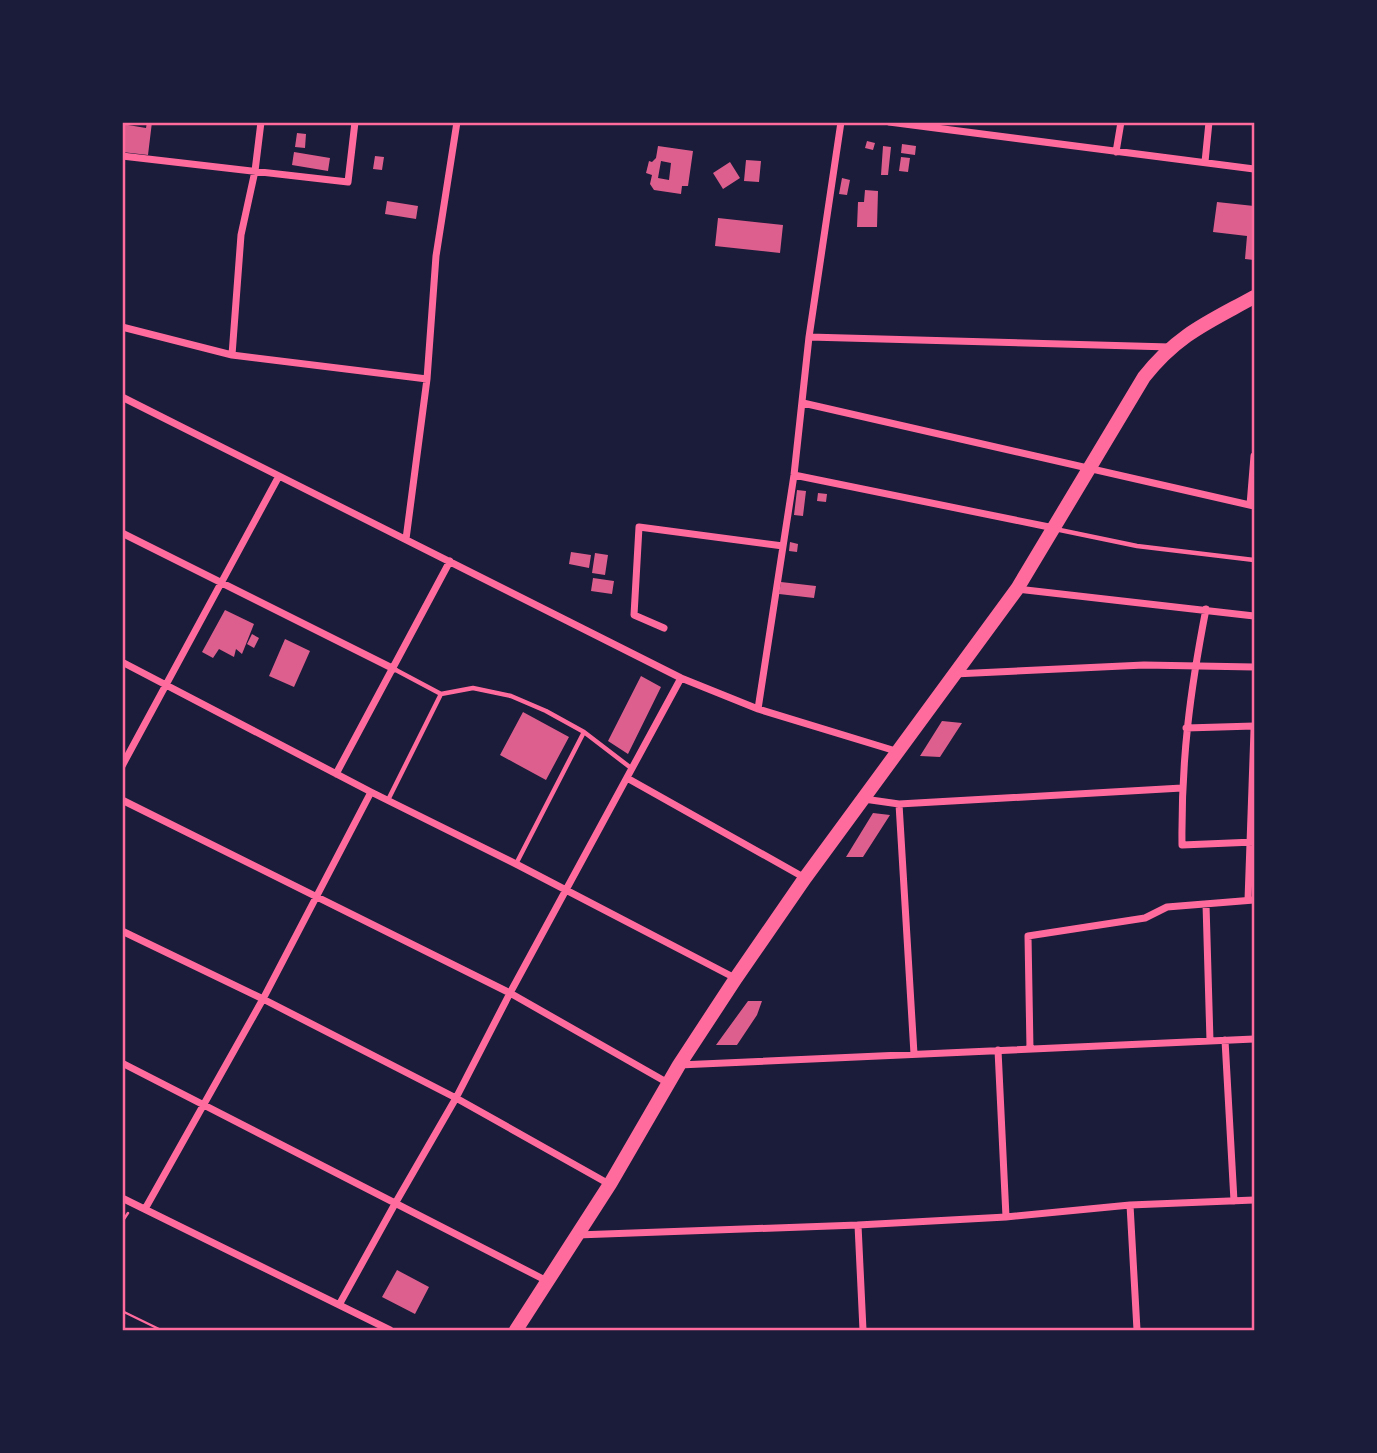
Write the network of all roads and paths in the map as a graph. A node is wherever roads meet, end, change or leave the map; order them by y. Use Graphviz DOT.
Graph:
graph roads {
  1 [pos="261,122"];
  2 [pos="355,122"];
  3 [pos="457,122"];
  4 [pos="841,122"];
  5 [pos="890,122"];
  6 [pos="956,122"];
  7 [pos="1121,122"];
  8 [pos="1209,122"];
  9 [pos="955,132"];
  10 [pos="1116,152"];
  11 [pos="122,156"];
  12 [pos="1205,162"];
  13 [pos="1255,169"];
  14 [pos="255,171"];
  15 [pos="1255,297"];
  16 [pos="122,327"];
  17 [pos="809,337"];
  18 [pos="1170,346"];
  19 [pos="232,355"];
  20 [pos="427,379"];
  21 [pos="122,397"];
  22 [pos="803,403"];
  23 [pos="1255,456"];
  24 [pos="1092,468"];
  25 [pos="794,475"];
  26 [pos="279,476"];
  27 [pos="1252,506"];
  28 [pos="1054,528"];
  29 [pos="122,533"];
  30 [pos="406,539"];
  31 [pos="783,546"];
  32 [pos="1255,560"];
  33 [pos="450,561"];
  34 [pos="222,581"];
  35 [pos="1017,589"];
  36 [pos="1206,609"];
  37 [pos="1255,616"];
  38 [pos="664,628"];
  39 [pos="122,662"];
  40 [pos="1255,667"];
  41 [pos="1195,668"];
  42 [pos="394,669"];
  43 [pos="954,674"];
  44 [pos="681,678"];
  45 [pos="167,684"];
  46 [pos="440,694"];
  47 [pos="758,709"];
  48 [pos="1186,728"];
  49 [pos="1255,728"];
  50 [pos="584,732"];
  51 [pos="900,752"];
  52 [pos="122,766"];
  53 [pos="632,768"];
  54 [pos="336,774"];
  55 [pos="626,778"];
  56 [pos="1253,787"];
  57 [pos="1182,788"];
  58 [pos="371,792"];
  59 [pos="863,799"];
  60 [pos="122,800"];
  61 [pos="388,801"];
  62 [pos="899,804"];
  63 [pos="1252,842"];
  64 [pos="516,864"];
  65 [pos="805,878"];
  66 [pos="565,891"];
  67 [pos="315,896"];
  68 [pos="1251,900"];
  69 [pos="1206,904"];
  70 [pos="122,931"];
  71 [pos="736,978"];
  72 [pos="510,993"];
  73 [pos="262,999"];
  74 [pos="1255,1039"];
  75 [pos="1225,1040"];
  76 [pos="1210,1041"];
  77 [pos="1030,1049"];
  78 [pos="998,1050"];
  79 [pos="914,1054"];
  80 [pos="122,1063"];
  81 [pos="679,1065"];
  82 [pos="668,1083"];
  83 [pos="456,1098"];
  84 [pos="202,1103"];
  85 [pos="610,1184"];
  86 [pos="122,1198"];
  87 [pos="1255,1200"];
  88 [pos="1234,1201"];
  89 [pos="396,1202"];
  90 [pos="1130,1205"];
  91 [pos="145,1209"];
  92 [pos="1006,1217"];
  93 [pos="858,1225"];
  94 [pos="577,1235"];
  95 [pos="547,1281"];
  96 [pos="339,1305"];
  97 [pos="122,1311"];
  98 [pos="161,1331"];
  99 [pos="390,1331"];
  100 [pos="516,1331"];
  101 [pos="863,1331"];
  102 [pos="1138,1331"];
  1 -- 14 [label="street"];
  2 -- 14 [label="street"];
  3 -- 20 [label="street"];
  4 -- 17 [label="street"];
  5 -- 9 [label="street"];
  6 -- 9 [label="street"];
  7 -- 10 [label="street"];
  8 -- 12 [label="street"];
  9 -- 10 [label="street"];
  10 -- 12 [label="street"];
  11 -- 14 [label="street"];
  12 -- 13 [label="street"];
  14 -- 19 [label="street"];
  15 -- 18 [label="highway"];
  16 -- 19 [label="street"];
  17 -- 18 [label="street"];
  17 -- 22 [label="street"];
  18 -- 24 [label="highway"];
  19 -- 20 [label="street"];
  20 -- 30 [label="street"];
  21 -- 26 [label="street"];
  22 -- 24 [label="street"];
  22 -- 25 [label="street"];
  23 -- 27 [label="street"];
  24 -- 27 [label="street"];
  24 -- 28 [label="highway"];
  25 -- 28 [label="street"];
  25 -- 31 [label="street"];
  26 -- 30 [label="street"];
  26 -- 34 [label="street"];
  28 -- 32 [label="lane"];
  28 -- 35 [label="highway"];
  29 -- 34 [label="street"];
  30 -- 33 [label="street"];
  31 -- 38 [label="street"];
  31 -- 47 [label="street"];
  33 -- 42 [label="street"];
  33 -- 44 [label="street"];
  34 -- 42 [label="street"];
  34 -- 45 [label="street"];
  35 -- 36 [label="street"];
  35 -- 43 [label="highway"];
  36 -- 37 [label="street"];
  36 -- 41 [label="street"];
  39 -- 45 [label="street"];
  40 -- 41 [label="street"];
  41 -- 43 [label="street"];
  41 -- 48 [label="street"];
  42 -- 46 [label="lane"];
  42 -- 54 [label="street"];
  43 -- 51 [label="highway"];
  44 -- 47 [label="street"];
  44 -- 53 [label="street"];
  45 -- 52 [label="street"];
  45 -- 54 [label="street"];
  46 -- 50 [label="lane"];
  46 -- 61 [label="lane"];
  47 -- 51 [label="street"];
  48 -- 49 [label="street"];
  48 -- 57 [label="street"];
  49 -- 56 [label="street"];
  50 -- 53 [label="lane"];
  50 -- 64 [label="lane"];
  51 -- 59 [label="highway"];
  53 -- 55 [label="street"];
  54 -- 58 [label="street"];
  55 -- 65 [label="street"];
  55 -- 66 [label="street"];
  56 -- 63 [label="street"];
  57 -- 62 [label="street"];
  57 -- 63 [label="street"];
  58 -- 61 [label="street"];
  58 -- 67 [label="street"];
  59 -- 62 [label="street"];
  59 -- 65 [label="highway"];
  60 -- 67 [label="street"];
  61 -- 64 [label="street"];
  62 -- 79 [label="street"];
  63 -- 68 [label="street"];
  64 -- 66 [label="street"];
  65 -- 71 [label="highway"];
  66 -- 71 [label="street"];
  66 -- 72 [label="street"];
  67 -- 72 [label="street"];
  67 -- 73 [label="street"];
  68 -- 69 [label="street"];
  69 -- 76 [label="street"];
  69 -- 77 [label="street"];
  70 -- 73 [label="street"];
  71 -- 81 [label="highway"];
  72 -- 82 [label="street"];
  72 -- 83 [label="street"];
  73 -- 83 [label="street"];
  73 -- 84 [label="street"];
  74 -- 75 [label="street"];
  75 -- 76 [label="street"];
  75 -- 88 [label="street"];
  76 -- 77 [label="street"];
  77 -- 78 [label="street"];
  78 -- 79 [label="street"];
  78 -- 92 [label="street"];
  79 -- 81 [label="street"];
  80 -- 84 [label="street"];
  81 -- 82 [label="highway"];
  82 -- 85 [label="highway"];
  83 -- 85 [label="street"];
  83 -- 89 [label="street"];
  84 -- 89 [label="street"];
  84 -- 91 [label="street"];
  85 -- 94 [label="highway"];
  86 -- 91 [label="street"];
  87 -- 88 [label="street"];
  88 -- 90 [label="street"];
  89 -- 95 [label="street"];
  89 -- 96 [label="street"];
  90 -- 92 [label="street"];
  90 -- 102 [label="street"];
  91 -- 96 [label="street"];
  92 -- 93 [label="street"];
  93 -- 94 [label="street"];
  93 -- 101 [label="street"];
  94 -- 95 [label="highway"];
  95 -- 100 [label="highway"];
  96 -- 99 [label="street"];
  97 -- 98 [label="path"];
}
